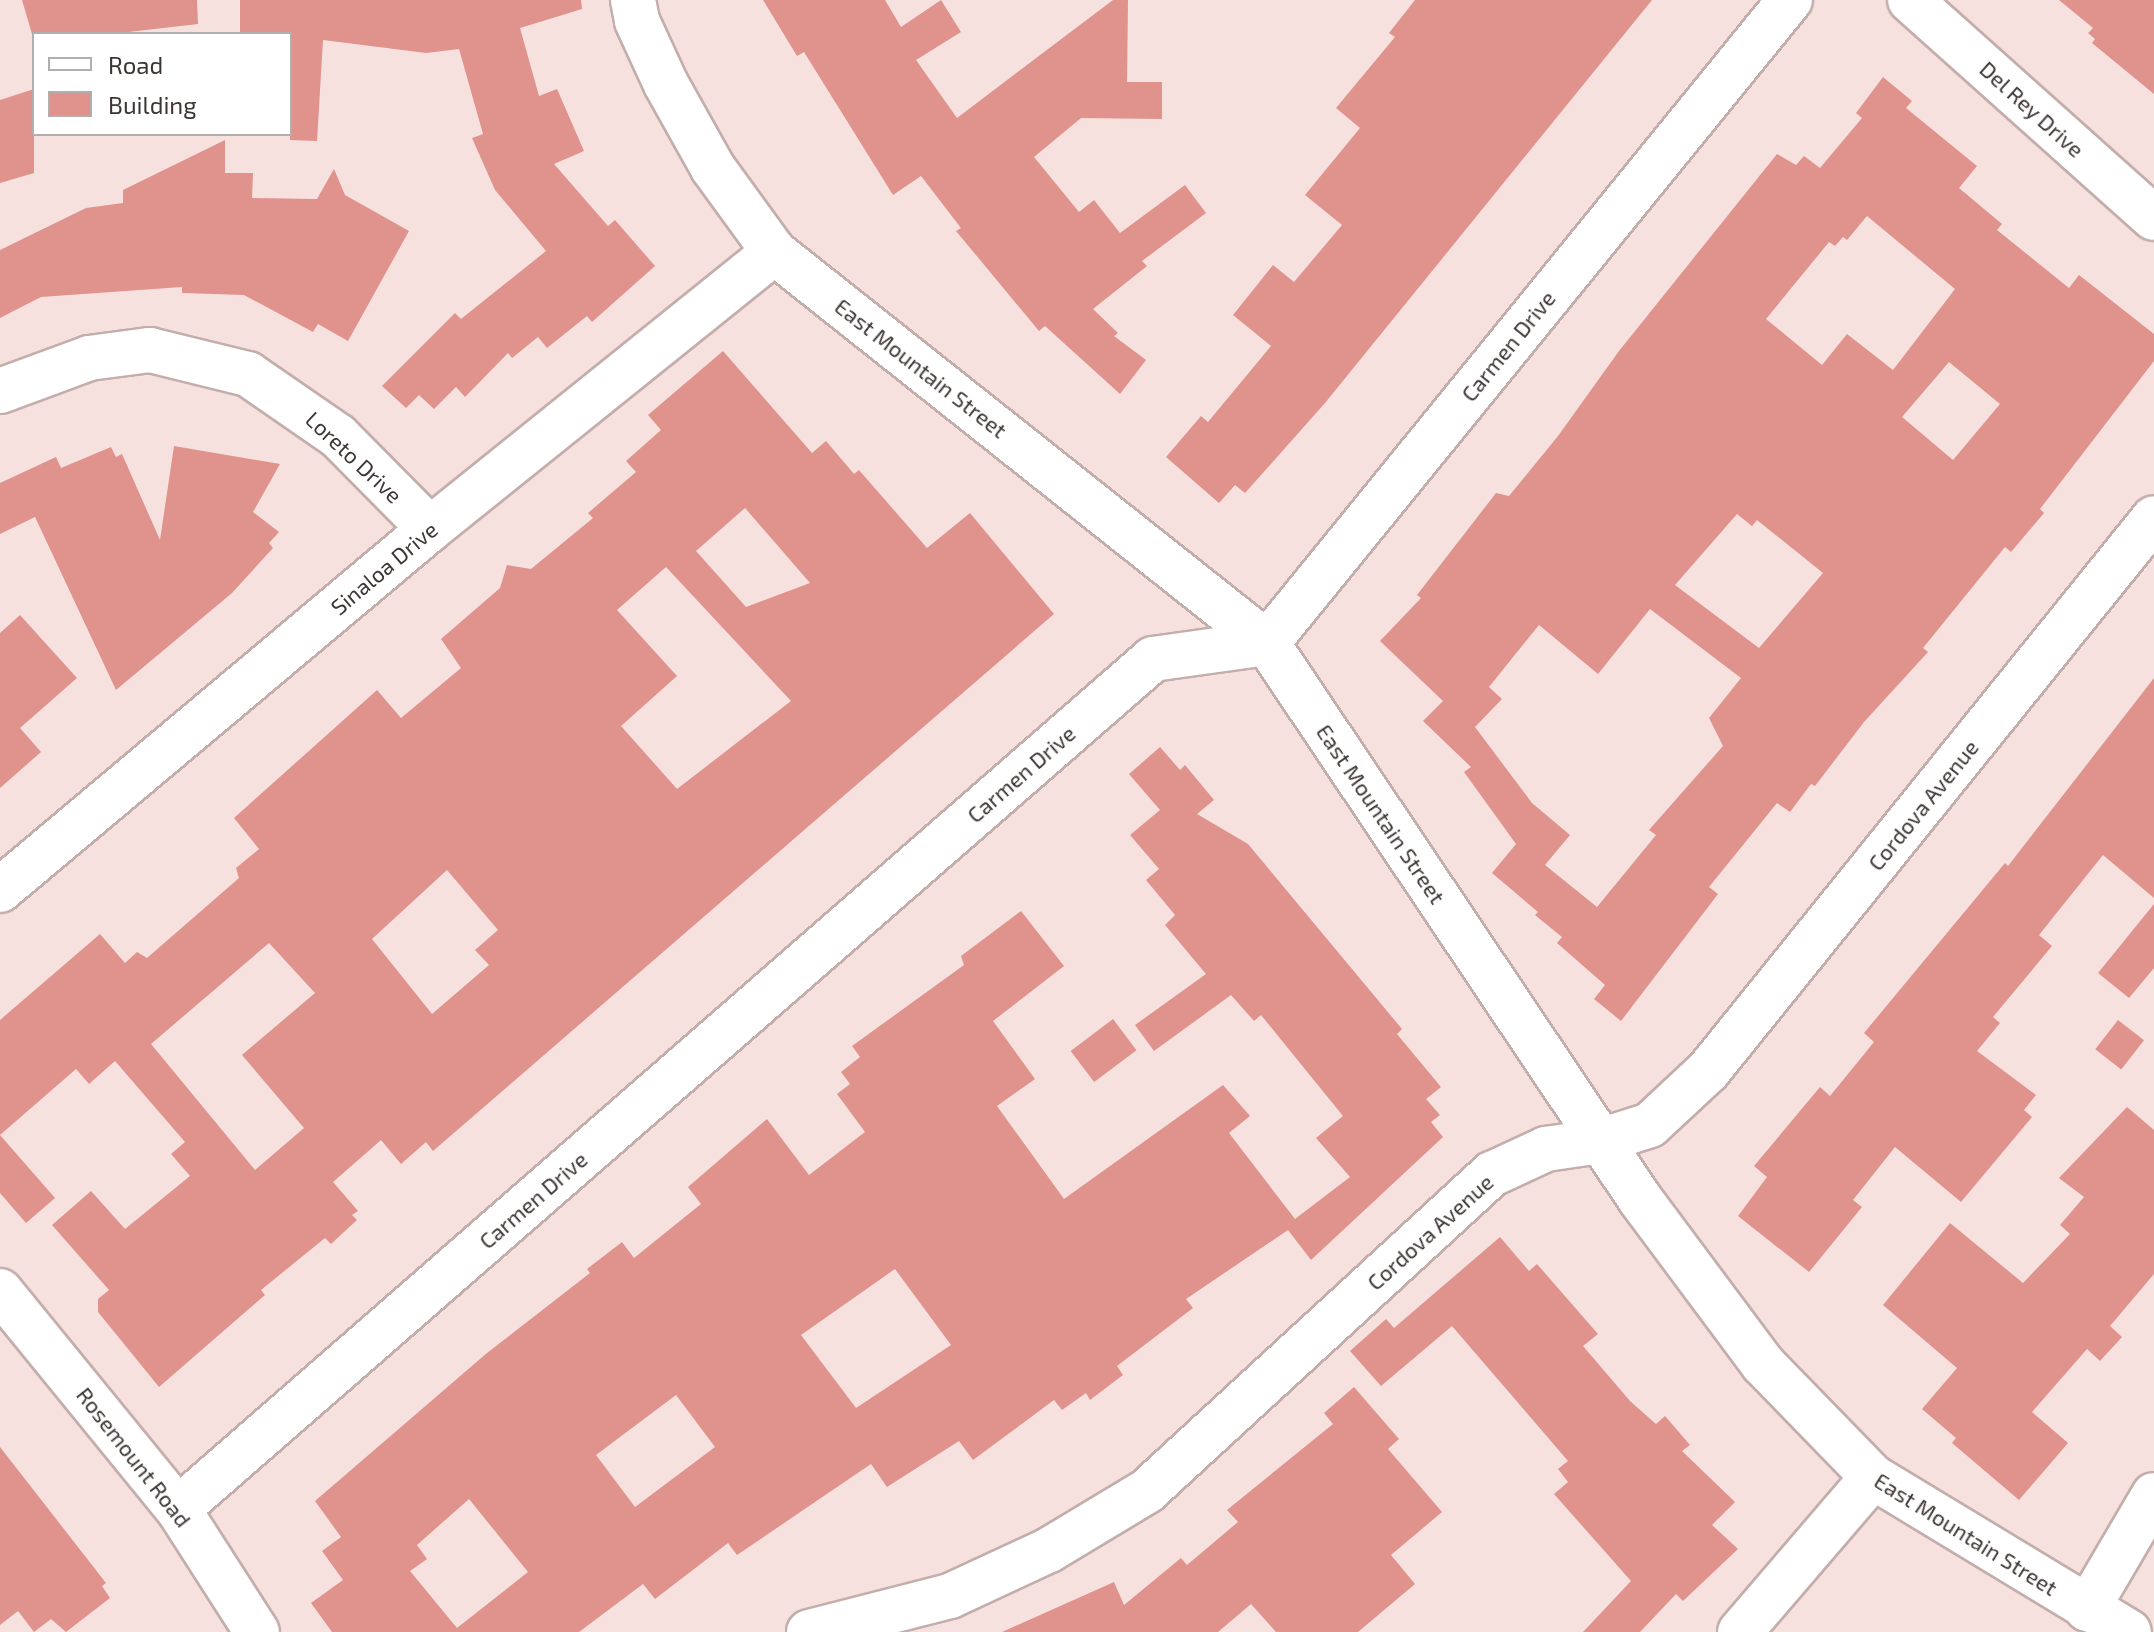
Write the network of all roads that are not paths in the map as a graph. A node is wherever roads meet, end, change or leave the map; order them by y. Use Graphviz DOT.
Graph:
graph roads {
  1 [pos="633,0"];
  2 [pos="1790,0"];
  3 [pos="1910,0"];
  4 [pos="2154,218"];
  5 [pos="774,252"];
  6 [pos="0,391"];
  7 [pos="2154,518"];
  8 [pos="430,529"];
  9 [pos="1267,643"];
  10 [pos="0,890"];
  11 [pos="1600,1141"];
  12 [pos="0,1291"];
  13 [pos="1873,1477"];
  14 [pos="2154,1495"];
  15 [pos="178,1509"];
  16 [pos="2087,1609"];
  17 [pos="257,1632"];
  18 [pos="809,1632"];
  19 [pos="1740,1632"];
  20 [pos="2129,1632"];
  1 -- 5 [label="street, East Mountain Street"];
  2 -- 9 [label="street, Carmen Drive"];
  3 -- 4 [label="street, Del Rey Drive"];
  5 -- 8 [label="street, Sinaloa Drive"];
  5 -- 9 [label="street, East Mountain Street"];
  6 -- 8 [label="street, Loreto Drive"];
  7 -- 11 [label="street, Cordova Avenue"];
  8 -- 10 [label="street, Sinaloa Drive"];
  9 -- 11 [label="street, East Mountain Street"];
  9 -- 15 [label="street, Carmen Drive"];
  11 -- 13 [label="street, East Mountain Street"];
  11 -- 18 [label="street, Cordova Avenue"];
  12 -- 15 [label="street, Rosemount Road"];
  13 -- 16 [label="street, East Mountain Street"];
  13 -- 19 [label="street"];
  14 -- 16 [label="street"];
  15 -- 17 [label="street, Rosemount Road"];
  16 -- 20 [label="street, East Mountain Street"];
}
